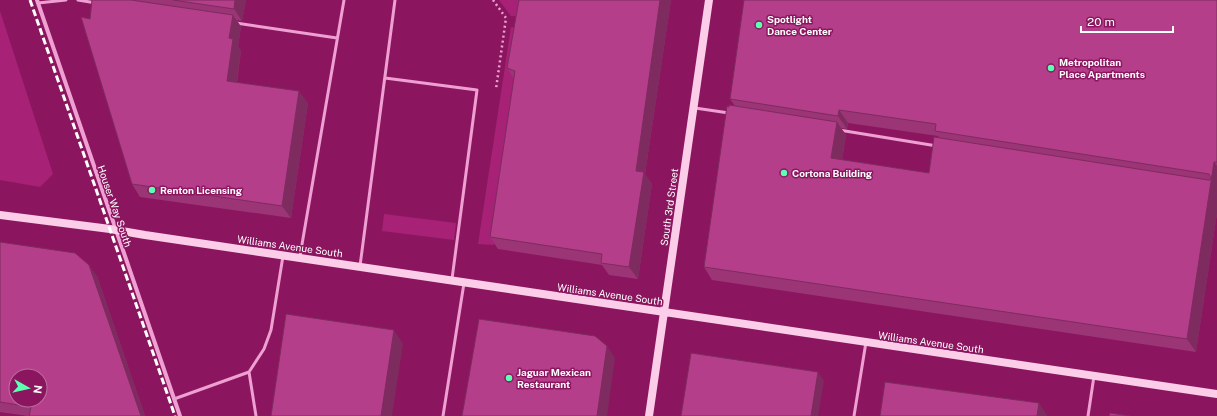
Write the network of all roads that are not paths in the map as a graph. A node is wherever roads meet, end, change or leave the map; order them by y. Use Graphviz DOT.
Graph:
graph roads {
  1 [pos="66,0"];
  2 [pos="78,0"];
  3 [pos="344,0"];
  4 [pos="395,0"];
  5 [pos="709,0"];
  6 [pos="37,2"];
  7 [pos="102,4"];
  8 [pos="235,23"];
  9 [pos="337,38"];
  10 [pos="385,78"];
  11 [pos="694,107"];
  12 [pos="731,113"];
  13 [pos="833,129"];
  14 [pos="943,147"];
  15 [pos="0,215"];
  16 [pos="115,230"];
  17 [pos="282,256"];
  18 [pos="300,258"];
  19 [pos="360,267"];
  20 [pos="451,280"];
  21 [pos="464,283"];
  22 [pos="664,312"];
  23 [pos="866,342"];
  24 [pos="249,372"];
  25 [pos="1094,376"];
  26 [pos="1217,394"];
  27 [pos="174,399"];
  28 [pos="180,416"];
  29 [pos="256,416"];
  30 [pos="443,416"];
  31 [pos="649,416"];
  32 [pos="854,416"];
  33 [pos="1088,416"];
  1 -- 6 [label="lane"];
  2 -- 7 [label="lane"];
  3 -- 9 [label="lane"];
  4 -- 10 [label="lane"];
  5 -- 11 [label="street, South 3rd Street"];
  6 -- 16 [label="street, Houser Way South"];
  8 -- 9 [label="lane"];
  9 -- 18 [label="lane"];
  10 -- 19 [label="lane"];
  10 -- 20 [label="lane"];
  11 -- 12 [label="lane"];
  11 -- 22 [label="street, South 3rd Street"];
  13 -- 14 [label="lane"];
  15 -- 16 [label="street, Williams Avenue South"];
  16 -- 17 [label="street, Williams Avenue South"];
  16 -- 27 [label="street, Houser Way South"];
  17 -- 18 [label="street, Williams Avenue South"];
  17 -- 24 [label="lane"];
  18 -- 19 [label="street, Williams Avenue South"];
  19 -- 20 [label="street, Williams Avenue South"];
  20 -- 21 [label="street, Williams Avenue South"];
  21 -- 22 [label="street, Williams Avenue South"];
  21 -- 30 [label="lane"];
  22 -- 23 [label="street, Williams Avenue South"];
  22 -- 31 [label="street, South 3rd Street"];
  23 -- 25 [label="street, Williams Avenue South"];
  23 -- 32 [label="lane"];
  24 -- 27 [label="lane"];
  24 -- 29 [label="lane"];
  25 -- 26 [label="street, Williams Avenue South"];
  25 -- 33 [label="lane"];
  27 -- 28 [label="street, Houser Way South"];
}
